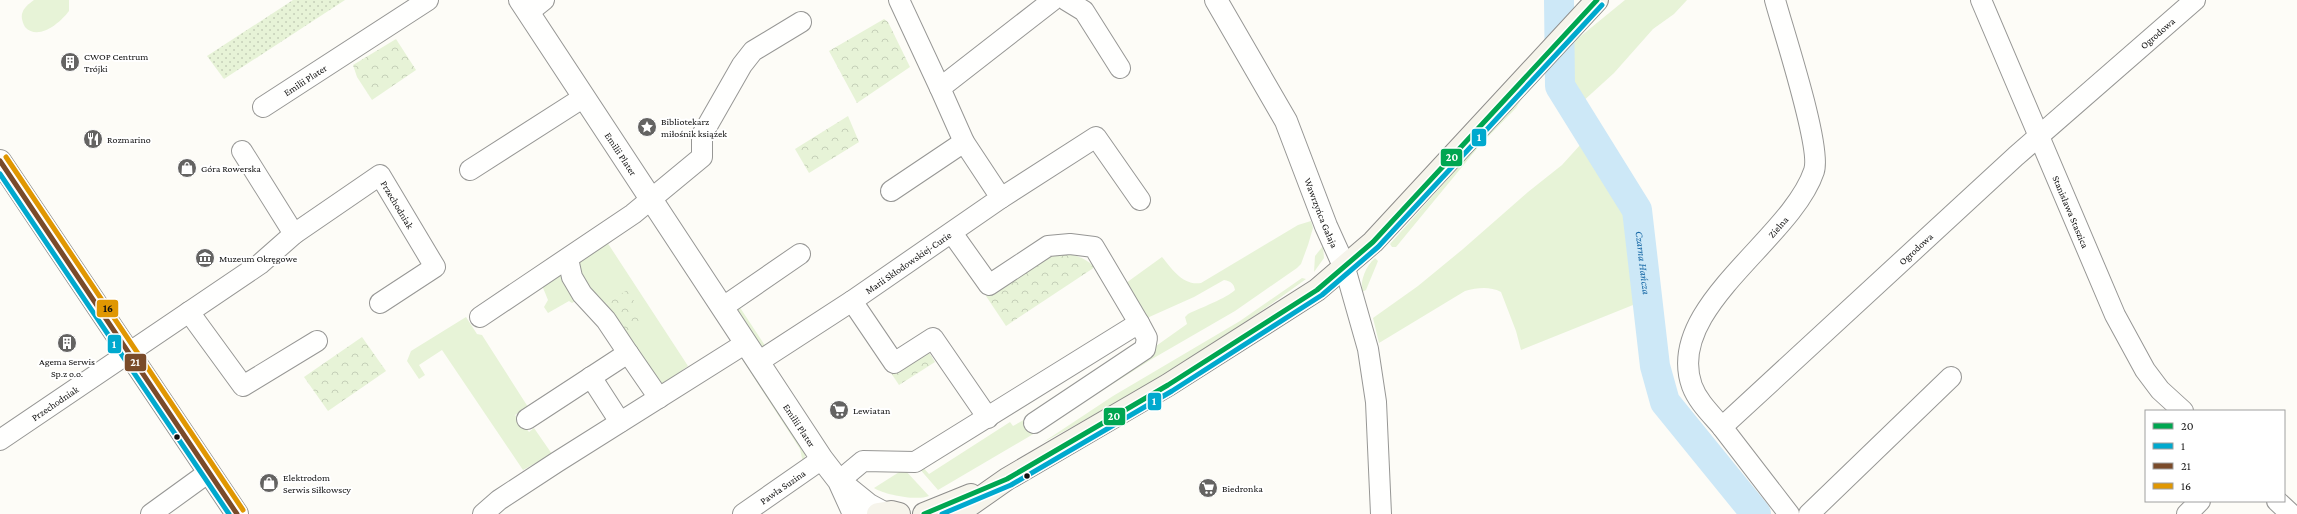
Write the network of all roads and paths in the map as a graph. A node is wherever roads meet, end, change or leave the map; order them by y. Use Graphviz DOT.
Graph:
graph roads {
  1 [pos="428,0"];
  2 [pos="899,0"];
  3 [pos="1053,0"];
  4 [pos="1066,0"];
  5 [pos="1216,0"];
  6 [pos="1597,0"];
  7 [pos="1775,0"];
  8 [pos="1981,0"];
  9 [pos="2195,0"];
  10 [pos="531,4"];
  11 [pos="801,22"];
  12 [pos="1120,68"];
  13 [pos="940,88"];
  14 [pos="584,97"];
  15 [pos="263,107"];
  16 [pos="2038,137"];
  17 [pos="964,142"];
  18 [pos="242,151"];
  19 [pos="0,161"];
  20 [pos="470,170"];
  21 [pos="891,191"];
  22 [pos="1001,198"];
  23 [pos="650,200"];
  24 [pos="1140,200"];
  25 [pos="952,233"];
  26 [pos="294,234"];
  27 [pos="800,254"];
  28 [pos="568,259"];
  29 [pos="1345,268"];
  30 [pos="852,301"];
  31 [pos="380,302"];
  32 [pos="723,307"];
  33 [pos="189,312"];
  34 [pos="480,317"];
  35 [pos="1140,323"];
  36 [pos="317,341"];
  37 [pos="746,343"];
  38 [pos="129,353"];
  39 [pos="628,353"];
  40 [pos="758,362"];
  41 [pos="591,377"];
  42 [pos="1951,377"];
  43 [pos="659,398"];
  44 [pos="2182,410"];
  45 [pos="988,418"];
  46 [pos="527,419"];
  47 [pos="620,422"];
  48 [pos="1034,423"];
  49 [pos="1722,427"];
  50 [pos="0,440"];
  51 [pos="822,459"];
  52 [pos="209,472"];
  53 [pos="1007,479"];
  54 [pos="839,481"];
  55 [pos="2199,502"];
  56 [pos="2278,502"];
  57 [pos="151,514"];
  58 [pos="238,514"];
  59 [pos="483,514"];
  60 [pos="743,514"];
  61 [pos="854,514"];
  62 [pos="886,514"];
  63 [pos="924,514"];
  64 [pos="957,514"];
  65 [pos="1381,514"];
  66 [pos="1789,514"];
  67 [pos="1809,514"];
  68 [pos="2187,514"];
  69 [pos="2291,514"];
  1 -- 15 [label="street, Emilii Plater"];
  2 -- 13 [label="street"];
  3 -- 13 [label="street"];
  4 -- 12 [label="street"];
  5 -- 29 [label="street, Wawrzyńca Gałaja"];
  6 -- 29 [label="main road"];
  7 -- 49 [label="street, Zielna"];
  8 -- 16 [label="street, Stanisława Staszica"];
  9 -- 16 [label="street, Ogrodowa"];
  10 -- 14 [label="street, Emilii Plater"];
  11 -- 23 [label="street"];
  13 -- 17 [label="street"];
  14 -- 20 [label="street"];
  14 -- 23 [label="street, Emilii Plater"];
  16 -- 44 [label="street, Stanisława Staszica"];
  16 -- 49 [label="street, Ogrodowa"];
  17 -- 21 [label="street"];
  17 -- 22 [label="street"];
  18 -- 26 [label="street"];
  19 -- 38 [label="street"];
  22 -- 24 [label="street, Marii Skłodowskiej-Curie"];
  22 -- 25 [label="street, Marii Skłodowskiej-Curie"];
  23 -- 28 [label="street"];
  23 -- 32 [label="street, Emilii Plater"];
  25 -- 30 [label="street, Marii Skłodowskiej-Curie"];
  25 -- 35 [label="street"];
  26 -- 31 [label="street, Przechodniak"];
  26 -- 33 [label="street, Przechodniak"];
  27 -- 32 [label="street"];
  28 -- 34 [label="street"];
  28 -- 39 [label="street"];
  29 -- 53 [label="main road"];
  29 -- 65 [label="street, Wawrzyńca Gałaja"];
  30 -- 40 [label="street, Marii Skłodowskiej-Curie"];
  30 -- 45 [label="street"];
  32 -- 37 [label="street, Emilii Plater"];
  33 -- 36 [label="street"];
  33 -- 38 [label="street, Przechodniak"];
  35 -- 45 [label="street"];
  35 -- 48 [label="street"];
  37 -- 40 [label="street, Emilii Plater"];
  37 -- 43 [label="street"];
  38 -- 50 [label="street, Przechodniak"];
  38 -- 52 [label="street"];
  39 -- 41 [label="street"];
  39 -- 43 [label="street"];
  40 -- 51 [label="street, Emilii Plater"];
  41 -- 46 [label="street"];
  41 -- 47 [label="street"];
  42 -- 67 [label="street"];
  43 -- 47 [label="street"];
  45 -- 54 [label="street"];
  47 -- 59 [label="street"];
  49 -- 66 [label="street"];
  51 -- 54 [label="street, Emilii Plater"];
  51 -- 60 [label="street, Pawła Suzina"];
  52 -- 57 [label="street"];
  52 -- 58 [label="street"];
  53 -- 63 [label="main road"];
  53 -- 64 [label="main road"];
  54 -- 61 [label="street, Emilii Plater"];
  54 -- 62 [label="street, Emilii Plater"];
  55 -- 68 [label="street"];
  56 -- 69 [label="street"];
}
